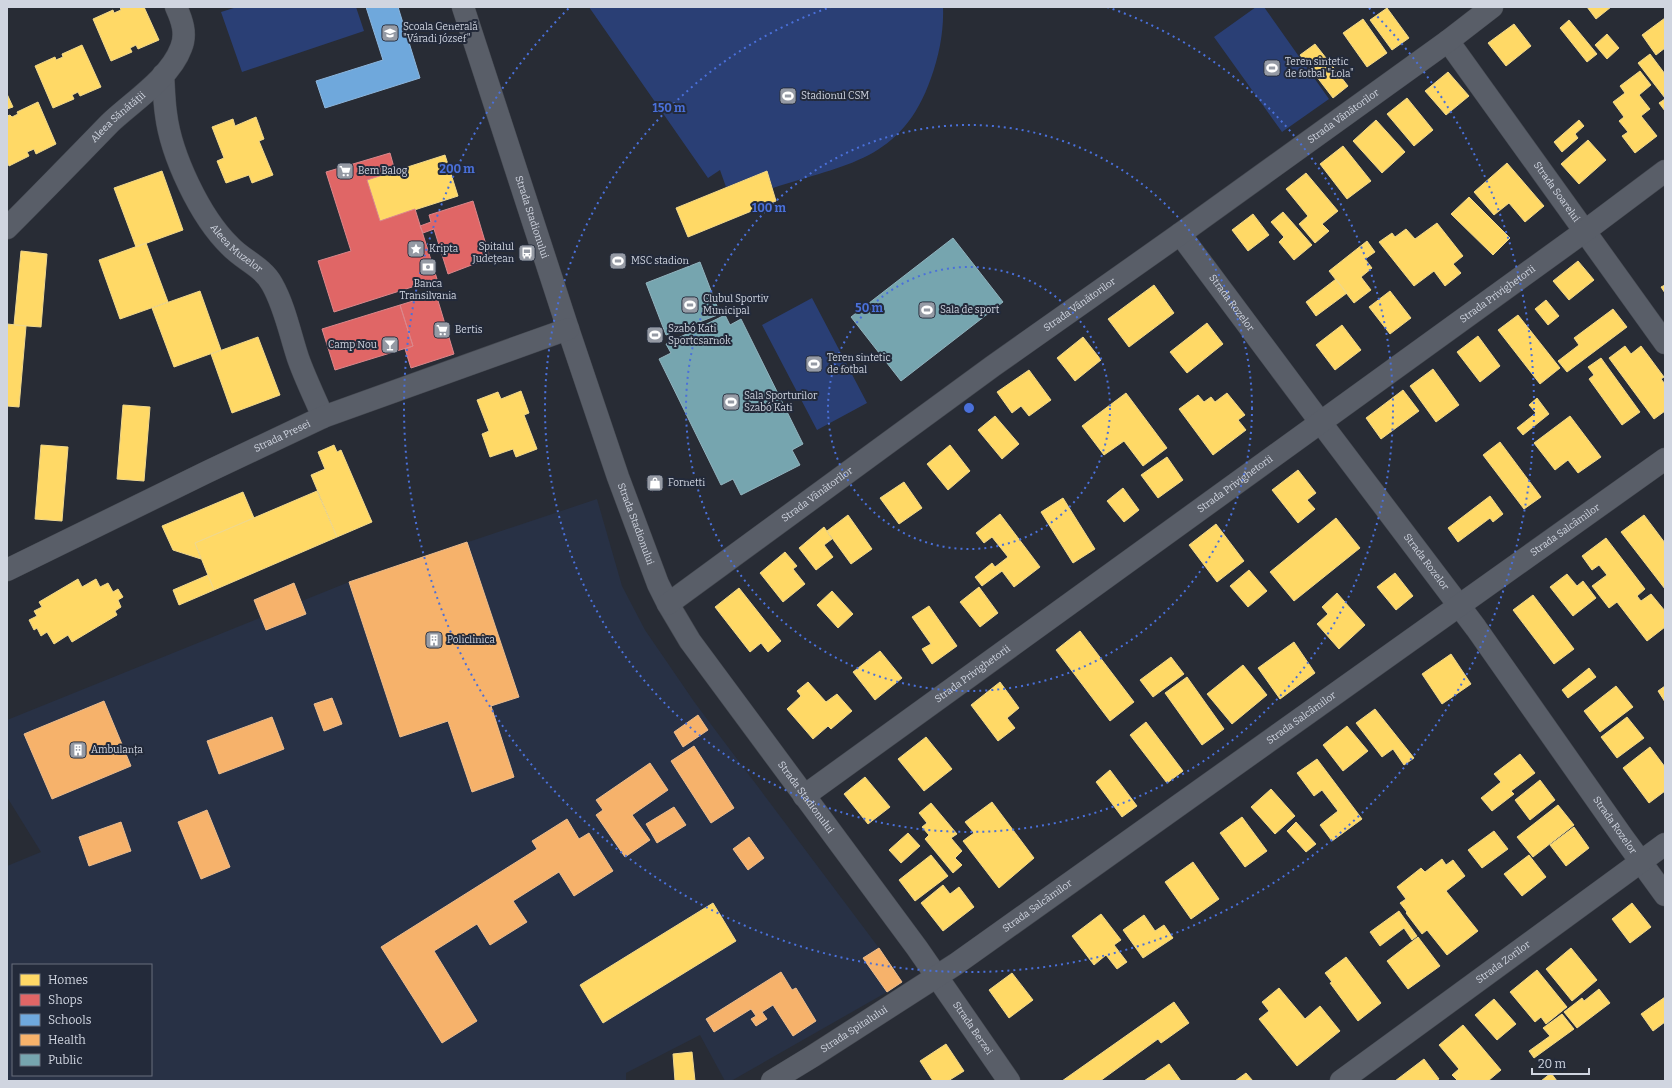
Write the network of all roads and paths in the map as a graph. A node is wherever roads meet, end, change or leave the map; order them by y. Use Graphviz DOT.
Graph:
graph roads {
  1 [pos="176,7"];
  2 [pos="463,7"];
  3 [pos="1492,7"];
  4 [pos="1448,41"];
  5 [pos="163,75"];
  6 [pos="1665,171"];
  7 [pos="12,217"];
  8 [pos="1585,231"];
  9 [pos="1180,234"];
  10 [pos="568,329"];
  11 [pos="1665,343"];
  12 [pos="323,417"];
  13 [pos="1320,422"];
  14 [pos="1665,459"];
  15 [pos="7,570"];
  16 [pos="668,604"];
  17 [pos="1459,604"];
  18 [pos="804,796"];
  19 [pos="1665,844"];
  20 [pos="1640,862"];
  21 [pos="1665,895"];
  22 [pos="936,976"];
  23 [pos="772,1081"];
  24 [pos="1009,1081"];
  25 [pos="1341,1081"];
  1 -- 5 [label="street, Aleea Sănătății"];
  2 -- 10 [label="street, Strada Stadionului"];
  3 -- 4 [label="street, Strada Vânătorilor"];
  4 -- 8 [label="street, Strada Soarelui"];
  4 -- 9 [label="street, Strada Vânătorilor"];
  5 -- 7 [label="street, Aleea Sănătății"];
  5 -- 12 [label="street, Aleea Muzelor"];
  6 -- 8 [label="street, Strada Privighetorii"];
  8 -- 11 [label="street, Strada Soarelui"];
  8 -- 13 [label="street, Strada Privighetorii"];
  9 -- 13 [label="street, Strada Rozelor"];
  9 -- 16 [label="street, Strada Vânătorilor"];
  10 -- 12 [label="street, Strada Presei"];
  10 -- 16 [label="street, Strada Stadionului"];
  12 -- 15 [label="street, Strada Presei"];
  13 -- 17 [label="street, Strada Rozelor"];
  13 -- 18 [label="street, Strada Privighetorii"];
  14 -- 17 [label="street, Strada Salcâmilor"];
  16 -- 18 [label="street, Strada Stadionului"];
  17 -- 20 [label="street, Strada Rozelor"];
  17 -- 22 [label="street, Strada Salcâmilor"];
  18 -- 22 [label="street, Strada Stadionului"];
  19 -- 20 [label="street, Strada Zorilor"];
  20 -- 21 [label="street, Strada Rozelor"];
  20 -- 25 [label="street, Strada Zorilor"];
  22 -- 23 [label="street, Strada Spitalului"];
  22 -- 24 [label="street, Strada Berzei"];
}
